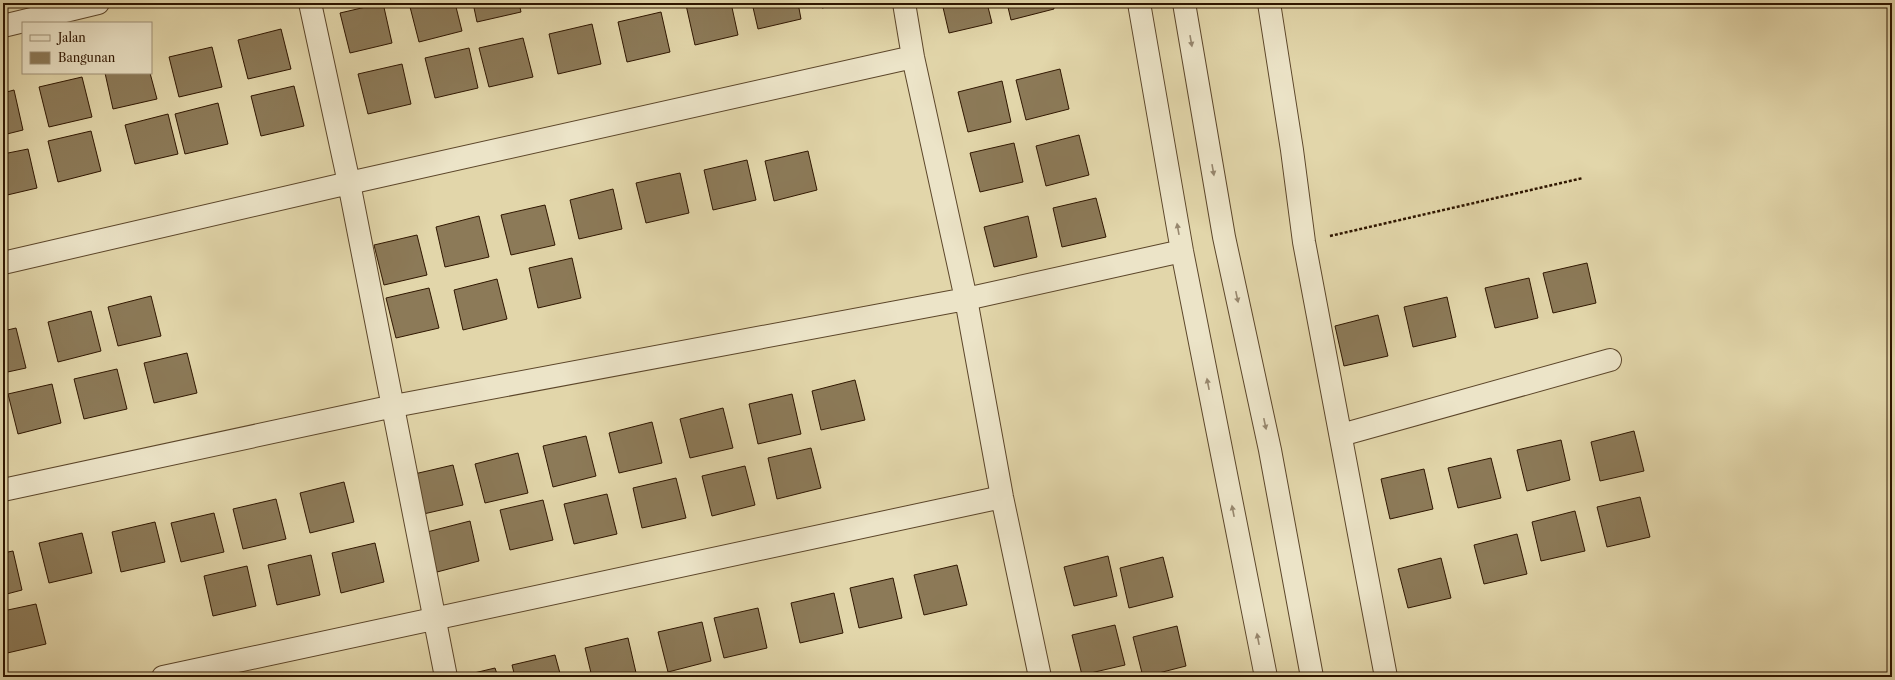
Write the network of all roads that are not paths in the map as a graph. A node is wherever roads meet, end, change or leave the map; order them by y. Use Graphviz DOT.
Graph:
graph roads {
  1 [pos="98,3"];
  2 [pos="310,3"];
  3 [pos="904,3"];
  4 [pos="1139,3"];
  5 [pos="1184,3"];
  6 [pos="1269,3"];
  7 [pos="3,26"];
  8 [pos="914,57"];
  9 [pos="349,183"];
  10 [pos="1182,251"];
  11 [pos="3,263"];
  12 [pos="966,300"];
  13 [pos="1610,360"];
  14 [pos="394,406"];
  15 [pos="1341,434"];
  16 [pos="3,490"];
  17 [pos="1002,497"];
  18 [pos="435,620"];
  19 [pos="163,677"];
  20 [pos="446,677"];
  21 [pos="1040,677"];
  22 [pos="1266,677"];
  23 [pos="1312,677"];
  24 [pos="1386,677"];
  1 -- 7 [label="street"];
  2 -- 9 [label="street"];
  3 -- 8 [label="street"];
  10 -- 4 [label="street, one-way"];
  5 -- 23 [label="street, one-way"];
  6 -- 15 [label="street"];
  8 -- 9 [label="street"];
  8 -- 12 [label="street"];
  9 -- 11 [label="street"];
  9 -- 14 [label="street"];
  10 -- 12 [label="street"];
  22 -- 10 [label="street, one-way"];
  12 -- 14 [label="street"];
  12 -- 17 [label="street"];
  13 -- 15 [label="street"];
  14 -- 16 [label="street"];
  14 -- 18 [label="street"];
  15 -- 24 [label="street"];
  17 -- 18 [label="street"];
  17 -- 21 [label="street"];
  18 -- 19 [label="street"];
  18 -- 20 [label="street"];
}
